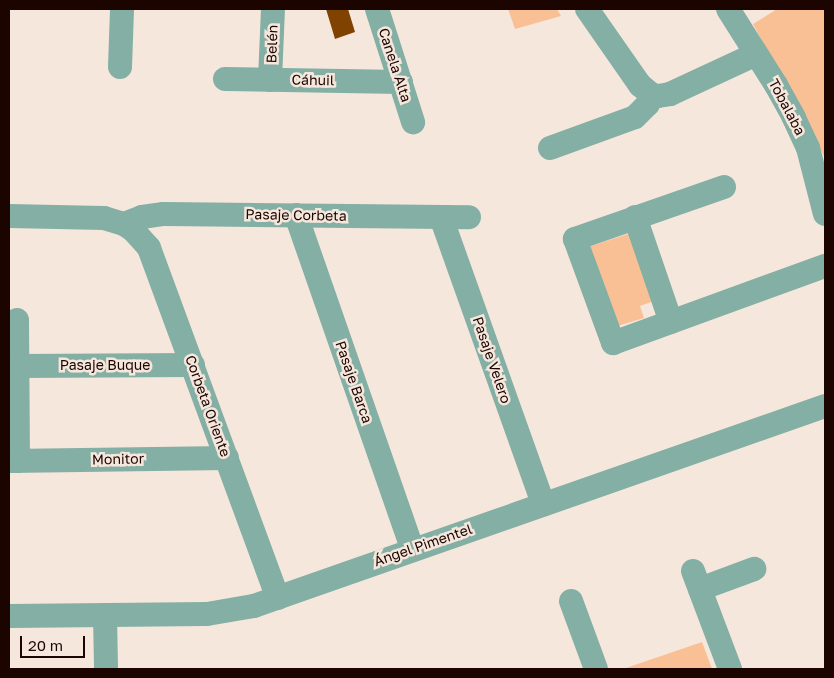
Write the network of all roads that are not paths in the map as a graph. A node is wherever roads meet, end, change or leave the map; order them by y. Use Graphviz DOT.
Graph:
graph roads {
  1 [pos="122,9"];
  2 [pos="273,9"];
  3 [pos="377,9"];
  4 [pos="587,9"];
  5 [pos="728,9"];
  6 [pos="756,54"];
  7 [pos="120,67"];
  8 [pos="225,79"];
  9 [pos="270,80"];
  10 [pos="400,82"];
  11 [pos="652,95"];
  12 [pos="413,122"];
  13 [pos="550,148"];
  14 [pos="724,187"];
  15 [pos="825,214"];
  16 [pos="296,215"];
  17 [pos="9,216"];
  18 [pos="441,217"];
  19 [pos="469,217"];
  20 [pos="636,217"];
  21 [pos="124,224"];
  22 [pos="825,266"];
  23 [pos="17,320"];
  24 [pos="671,322"];
  25 [pos="193,365"];
  26 [pos="17,366"];
  27 [pos="825,406"];
  28 [pos="227,458"];
  29 [pos="13,461"];
  30 [pos="543,504"];
  31 [pos="412,548"];
  32 [pos="754,569"];
  33 [pos="278,598"];
  34 [pos="571,601"];
  35 [pos="105,615"];
  36 [pos="9,616"];
  37 [pos="106,669"];
  38 [pos="596,669"];
  39 [pos="730,669"];
  1 -- 7 [label="street"];
  2 -- 9 [label="street, Belén"];
  3 -- 10 [label="street, Canela Alta"];
  4 -- 11 [label="street"];
  5 -- 6 [label="street, Tobalaba"];
  6 -- 11 [label="street"];
  6 -- 15 [label="street, Tobalaba"];
  8 -- 9 [label="street, Cáhuil"];
  9 -- 10 [label="street, Cáhuil"];
  10 -- 12 [label="street, Canela Alta"];
  11 -- 13 [label="street"];
  14 -- 20 [label="street"];
  16 -- 18 [label="street, Pasaje Corbeta"];
  16 -- 21 [label="street, Pasaje Corbeta"];
  16 -- 31 [label="street, Pasaje Barca"];
  17 -- 21 [label="street"];
  18 -- 19 [label="street, Pasaje Corbeta"];
  18 -- 30 [label="street, Pasaje Velero"];
  20 -- 24 [label="street"];
  20 -- 24 [label="street"];
  21 -- 25 [label="street, Corbeta Oriente"];
  22 -- 24 [label="street"];
  23 -- 26 [label="street"];
  25 -- 26 [label="street, Pasaje Buque"];
  25 -- 28 [label="street, Corbeta Oriente"];
  26 -- 29 [label="street"];
  27 -- 30 [label="street, Ángel Pimentel"];
  28 -- 29 [label="street, Monitor"];
  28 -- 33 [label="street, Corbeta Oriente"];
  30 -- 31 [label="street, Ángel Pimentel"];
  31 -- 33 [label="street, Ángel Pimentel"];
  32 -- 39 [label="street"];
  33 -- 35 [label="street, Ángel Pimentel"];
  34 -- 38 [label="street"];
  35 -- 36 [label="street, Ángel Pimentel"];
  35 -- 37 [label="street"];
}
